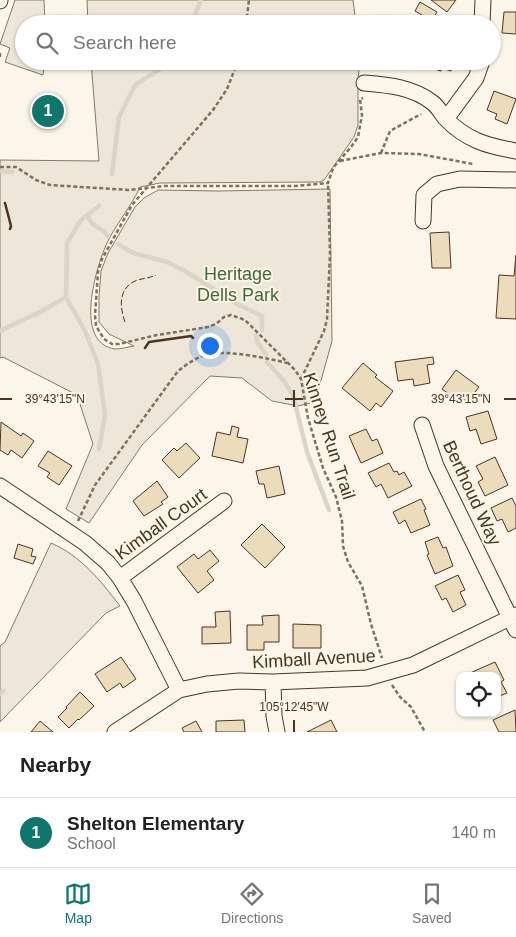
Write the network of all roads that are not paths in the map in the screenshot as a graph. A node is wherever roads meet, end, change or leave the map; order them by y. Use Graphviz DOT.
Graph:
graph roads {
  1 [pos="483,0"];
  2 [pos="482,15"];
  3 [pos="479,70"];
  4 [pos="365,89"];
  5 [pos="446,118"];
  6 [pos="516,151"];
  7 [pos="516,180"];
  8 [pos="423,221"];
  9 [pos="422,425"];
  10 [pos="0,486"];
  11 [pos="224,501"];
  12 [pos="120,578"];
  13 [pos="514,621"];
  14 [pos="273,682"];
  15 [pos="179,690"];
  16 [pos="115,732"];
  17 [pos="277,732"];
  1 -- 2 [label="street"];
  3 -- 5 [label="street"];
  4 -- 5 [label="street"];
  5 -- 6 [label="street"];
  7 -- 8 [label="street"];
  9 -- 13 [label="street, Berthoud Way"];
  10 -- 12 [label="street"];
  11 -- 12 [label="street, Kimball Court"];
  12 -- 15 [label="street"];
  13 -- 14 [label="street, Kimball Avenue"];
  14 -- 15 [label="street, Kimball Avenue"];
  14 -- 17 [label="street"];
  15 -- 16 [label="street, Kimball Avenue"];
}
